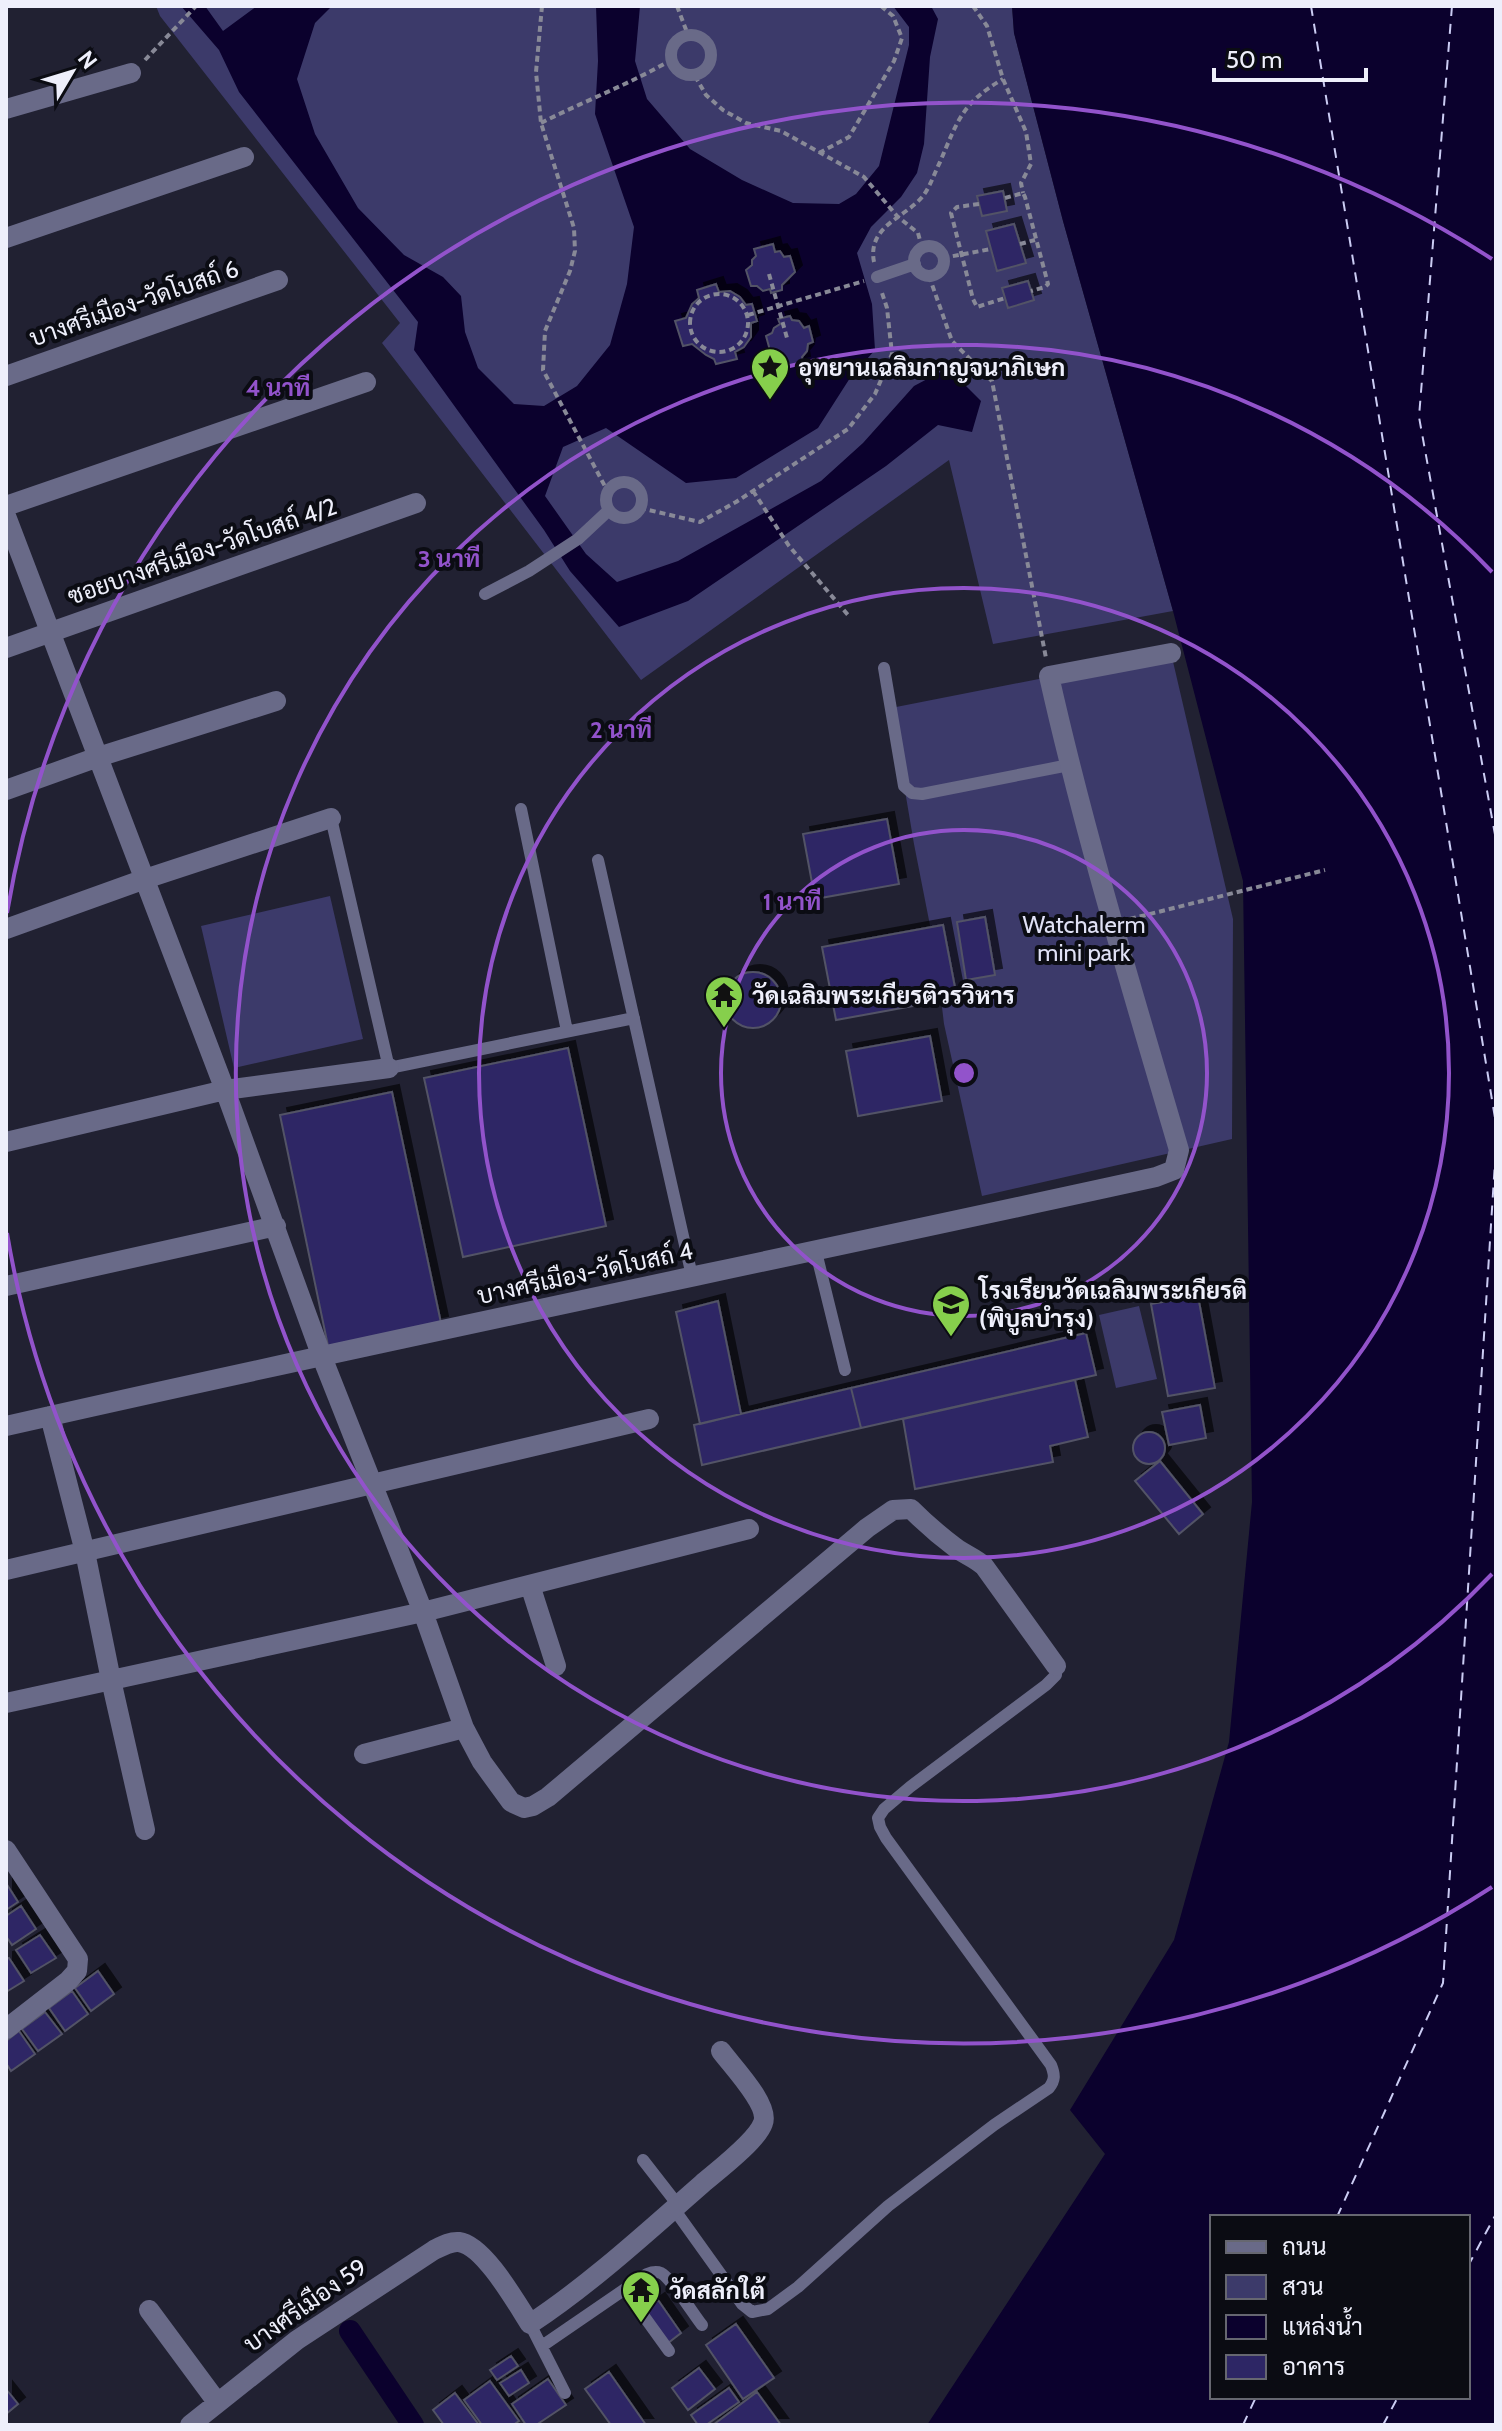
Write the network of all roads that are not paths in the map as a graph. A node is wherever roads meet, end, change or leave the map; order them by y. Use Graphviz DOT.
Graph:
graph roads {
  1 [pos="131,73"];
  2 [pos="695,76"];
  3 [pos="6,109"];
  4 [pos="244,157"];
  5 [pos="6,238"];
  6 [pos="915,264"];
  7 [pos="877,277"];
  8 [pos="278,280"];
  9 [pos="6,376"];
  10 [pos="366,382"];
  11 [pos="416,503"];
  12 [pos="6,506"];
  13 [pos="609,510"];
  14 [pos="6,516"];
  15 [pos="485,594"];
  16 [pos="51,631"];
  17 [pos="6,648"];
  18 [pos="1171,653"];
  19 [pos="884,668"];
  20 [pos="276,701"];
  21 [pos="98,757"];
  22 [pos="1069,765"];
  23 [pos="6,790"];
  24 [pos="521,809"];
  25 [pos="331,818"];
  26 [pos="598,860"];
  27 [pos="145,879"];
  28 [pos="6,929"];
  29 [pos="634,1018"];
  30 [pos="567,1031"];
  31 [pos="389,1068"];
  32 [pos="225,1090"];
  33 [pos="6,1142"];
  34 [pos="276,1226"];
  35 [pos="816,1252"];
  36 [pos="692,1276"];
  37 [pos="6,1286"];
  38 [pos="322,1357"];
  39 [pos="845,1370"];
  40 [pos="50,1416"];
  41 [pos="649,1419"];
  42 [pos="6,1426"];
  43 [pos="372,1485"];
  44 [pos="749,1529"];
  45 [pos="85,1552"];
  46 [pos="6,1570"];
  47 [pos="530,1585"];
  48 [pos="423,1612"];
  49 [pos="556,1666"];
  50 [pos="1056,1666"];
  51 [pos="111,1680"];
  52 [pos="6,1703"];
  53 [pos="464,1728"];
  54 [pos="364,1754"];
  55 [pos="145,1830"];
  56 [pos="6,1850"];
  57 [pos="6,2029"];
  58 [pos="721,2051"];
  59 [pos="643,2160"];
  60 [pos="676,2207"];
  61 [pos="625,2290"];
  62 [pos="149,2310"];
  63 [pos="530,2324"];
  64 [pos="702,2325"];
  65 [pos="542,2346"];
  66 [pos="669,2351"];
  67 [pos="565,2393"];
  68 [pos="217,2402"];
  69 [pos="190,2425"];
  1 -- 3 [label="street"];
  2 -- 2 [label="lane"];
  4 -- 5 [label="street"];
  6 -- 6 [label="lane"];
  6 -- 7 [label="lane"];
  8 -- 9 [label="street, บางศรีเมือง-วัดโบสถ์ 6"];
  10 -- 12 [label="street"];
  11 -- 16 [label="street, ซอยบางศรีเมือง-วัดโบสถ์ 4/2"];
  13 -- 13 [label="lane"];
  13 -- 15 [label="lane"];
  14 -- 16 [label="street"];
  16 -- 17 [label="street, ซอยบางศรีเมือง-วัดโบสถ์ 4/2"];
  16 -- 21 [label="street"];
  18 -- 22 [label="street"];
  19 -- 22 [label="lane"];
  20 -- 21 [label="street"];
  21 -- 23 [label="street"];
  21 -- 27 [label="street"];
  22 -- 35 [label="street, บางศรีเมือง-วัดโบสถ์ 4"];
  24 -- 30 [label="lane"];
  25 -- 27 [label="street"];
  25 -- 31 [label="lane"];
  26 -- 29 [label="lane"];
  27 -- 28 [label="street"];
  27 -- 32 [label="street"];
  29 -- 30 [label="lane"];
  29 -- 36 [label="lane"];
  30 -- 31 [label="lane"];
  31 -- 32 [label="street"];
  32 -- 33 [label="street"];
  32 -- 34 [label="street"];
  34 -- 37 [label="street"];
  34 -- 38 [label="street"];
  35 -- 36 [label="street, บางศรีเมือง-วัดโบสถ์ 4"];
  35 -- 39 [label="lane"];
  36 -- 38 [label="street, บางศรีเมือง-วัดโบสถ์ 4"];
  38 -- 40 [label="street, บางศรีเมือง-วัดโบสถ์ 4"];
  38 -- 43 [label="street"];
  40 -- 42 [label="street, บางศรีเมือง-วัดโบสถ์ 4"];
  40 -- 45 [label="street"];
  41 -- 43 [label="street"];
  43 -- 45 [label="street"];
  43 -- 48 [label="street"];
  44 -- 47 [label="street"];
  45 -- 46 [label="street"];
  45 -- 51 [label="street"];
  47 -- 48 [label="street"];
  47 -- 49 [label="street"];
  48 -- 51 [label="street"];
  48 -- 53 [label="street"];
  50 -- 53 [label="street"];
  50 -- 60 [label="lane"];
  51 -- 52 [label="street"];
  51 -- 55 [label="street"];
  53 -- 54 [label="street"];
  56 -- 57 [label="street"];
  58 -- 60 [label="street"];
  59 -- 60 [label="lane"];
  60 -- 63 [label="street"];
  61 -- 64 [label="lane"];
  61 -- 65 [label="lane"];
  61 -- 66 [label="lane"];
  62 -- 68 [label="street"];
  63 -- 65 [label="lane"];
  63 -- 68 [label="street, บางศรีเมือง 59"];
  65 -- 67 [label="lane"];
  68 -- 69 [label="street, บางศรีเมือง 59"];
}
